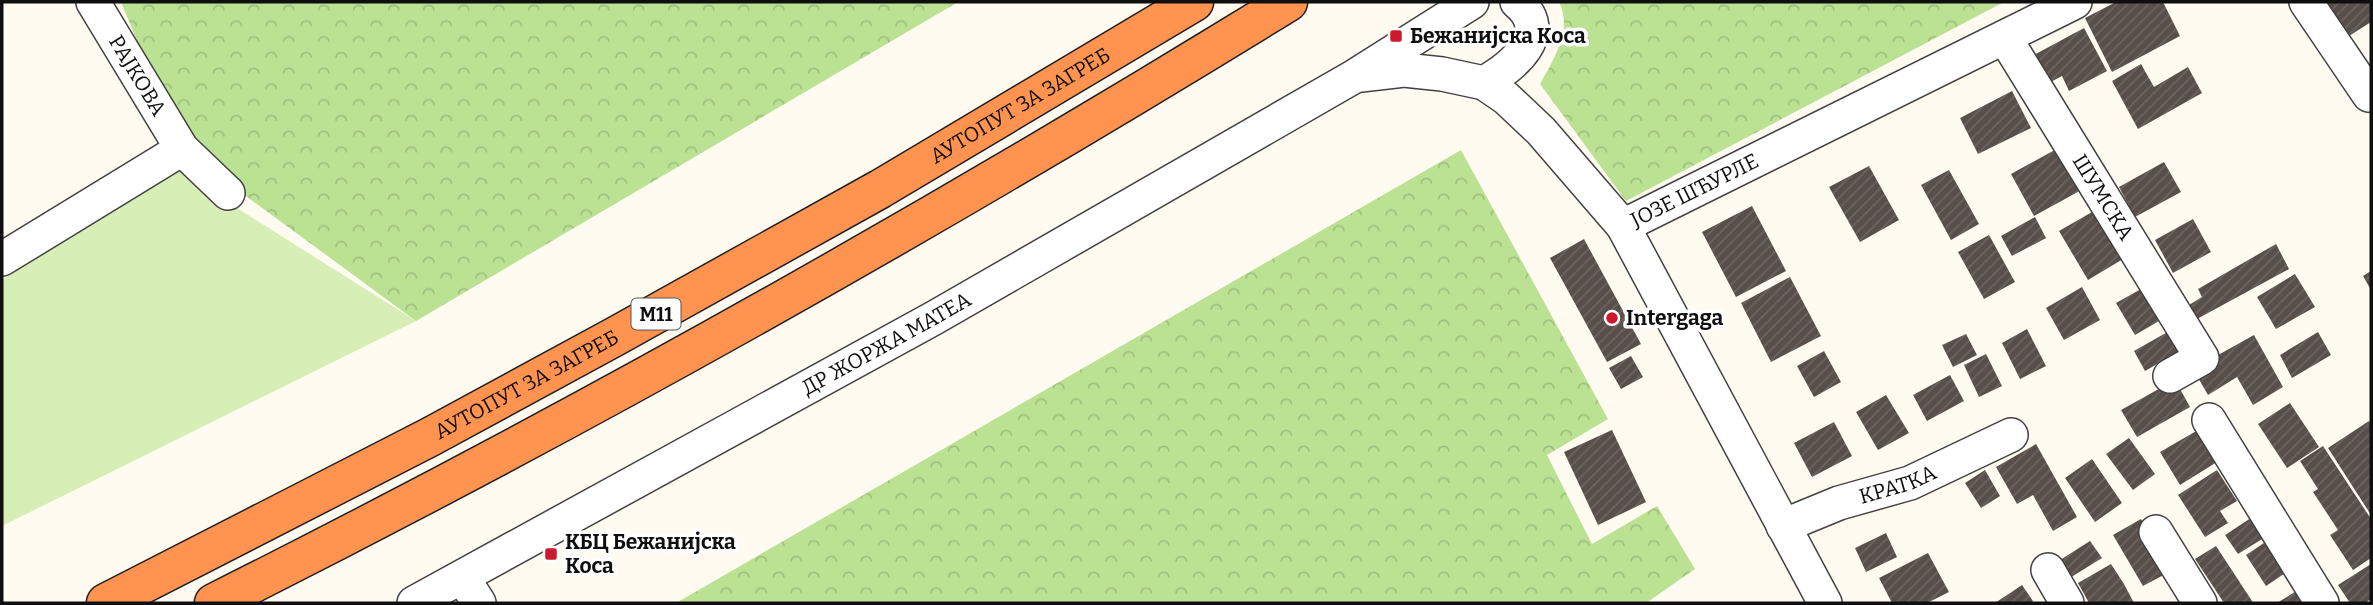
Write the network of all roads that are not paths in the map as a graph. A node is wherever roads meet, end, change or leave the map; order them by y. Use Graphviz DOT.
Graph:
graph roads {
  1 [pos="93,2"];
  2 [pos="1194,2"];
  3 [pos="1289,2"];
  4 [pos="1472,2"];
  5 [pos="1517,2"];
  6 [pos="2075,2"];
  7 [pos="2306,2"];
  8 [pos="2004,38"];
  9 [pos="1355,76"];
  10 [pos="1484,83"];
  11 [pos="2369,95"];
  12 [pos="183,149"];
  13 [pos="228,193"];
  14 [pos="1623,226"];
  15 [pos="2,260"];
  16 [pos="2170,376"];
  17 [pos="2209,420"];
  18 [pos="2011,435"];
  19 [pos="1783,526"];
  20 [pos="2156,532"];
  21 [pos="2048,570"];
  22 [pos="471,590"];
  23 [pos="106,603"];
  24 [pos="215,603"];
  25 [pos="414,603"];
  26 [pos="1825,603"];
  27 [pos="2067,603"];
  28 [pos="2200,603"];
  29 [pos="2322,603"];
  1 -- 12 [label="street, РАЈКОВА"];
  2 -- 23 [label="highway, АУТОПУТ ЗА ЗАГРЕБ / M11"];
  3 -- 24 [label="highway, M11"];
  4 -- 9 [label="street, ДР ЖОРЖА МАТЕА"];
  5 -- 10 [label="street"];
  6 -- 8 [label="street, ЈОЗЕ ШЋУРЛЕ"];
  7 -- 11 [label="street"];
  8 -- 14 [label="street, ЈОЗЕ ШЋУРЛЕ"];
  8 -- 16 [label="street, ШУМСКА"];
  9 -- 10 [label="street"];
  9 -- 22 [label="street, ДР ЖОРЖА МАТЕА"];
  10 -- 14 [label="street"];
  12 -- 13 [label="street, РАЈКОВА"];
  12 -- 15 [label="street"];
  14 -- 19 [label="street, ЈОЗЕ ШЋУРЛЕ"];
  17 -- 29 [label="street"];
  18 -- 19 [label="street, КРАТКА"];
  19 -- 26 [label="street, ЈОЗЕ ШЋУРЛЕ"];
  20 -- 28 [label="street"];
  21 -- 27 [label="street"];
  22 -- 25 [label="street, ДР ЖОРЖА МАТЕА"];
}
